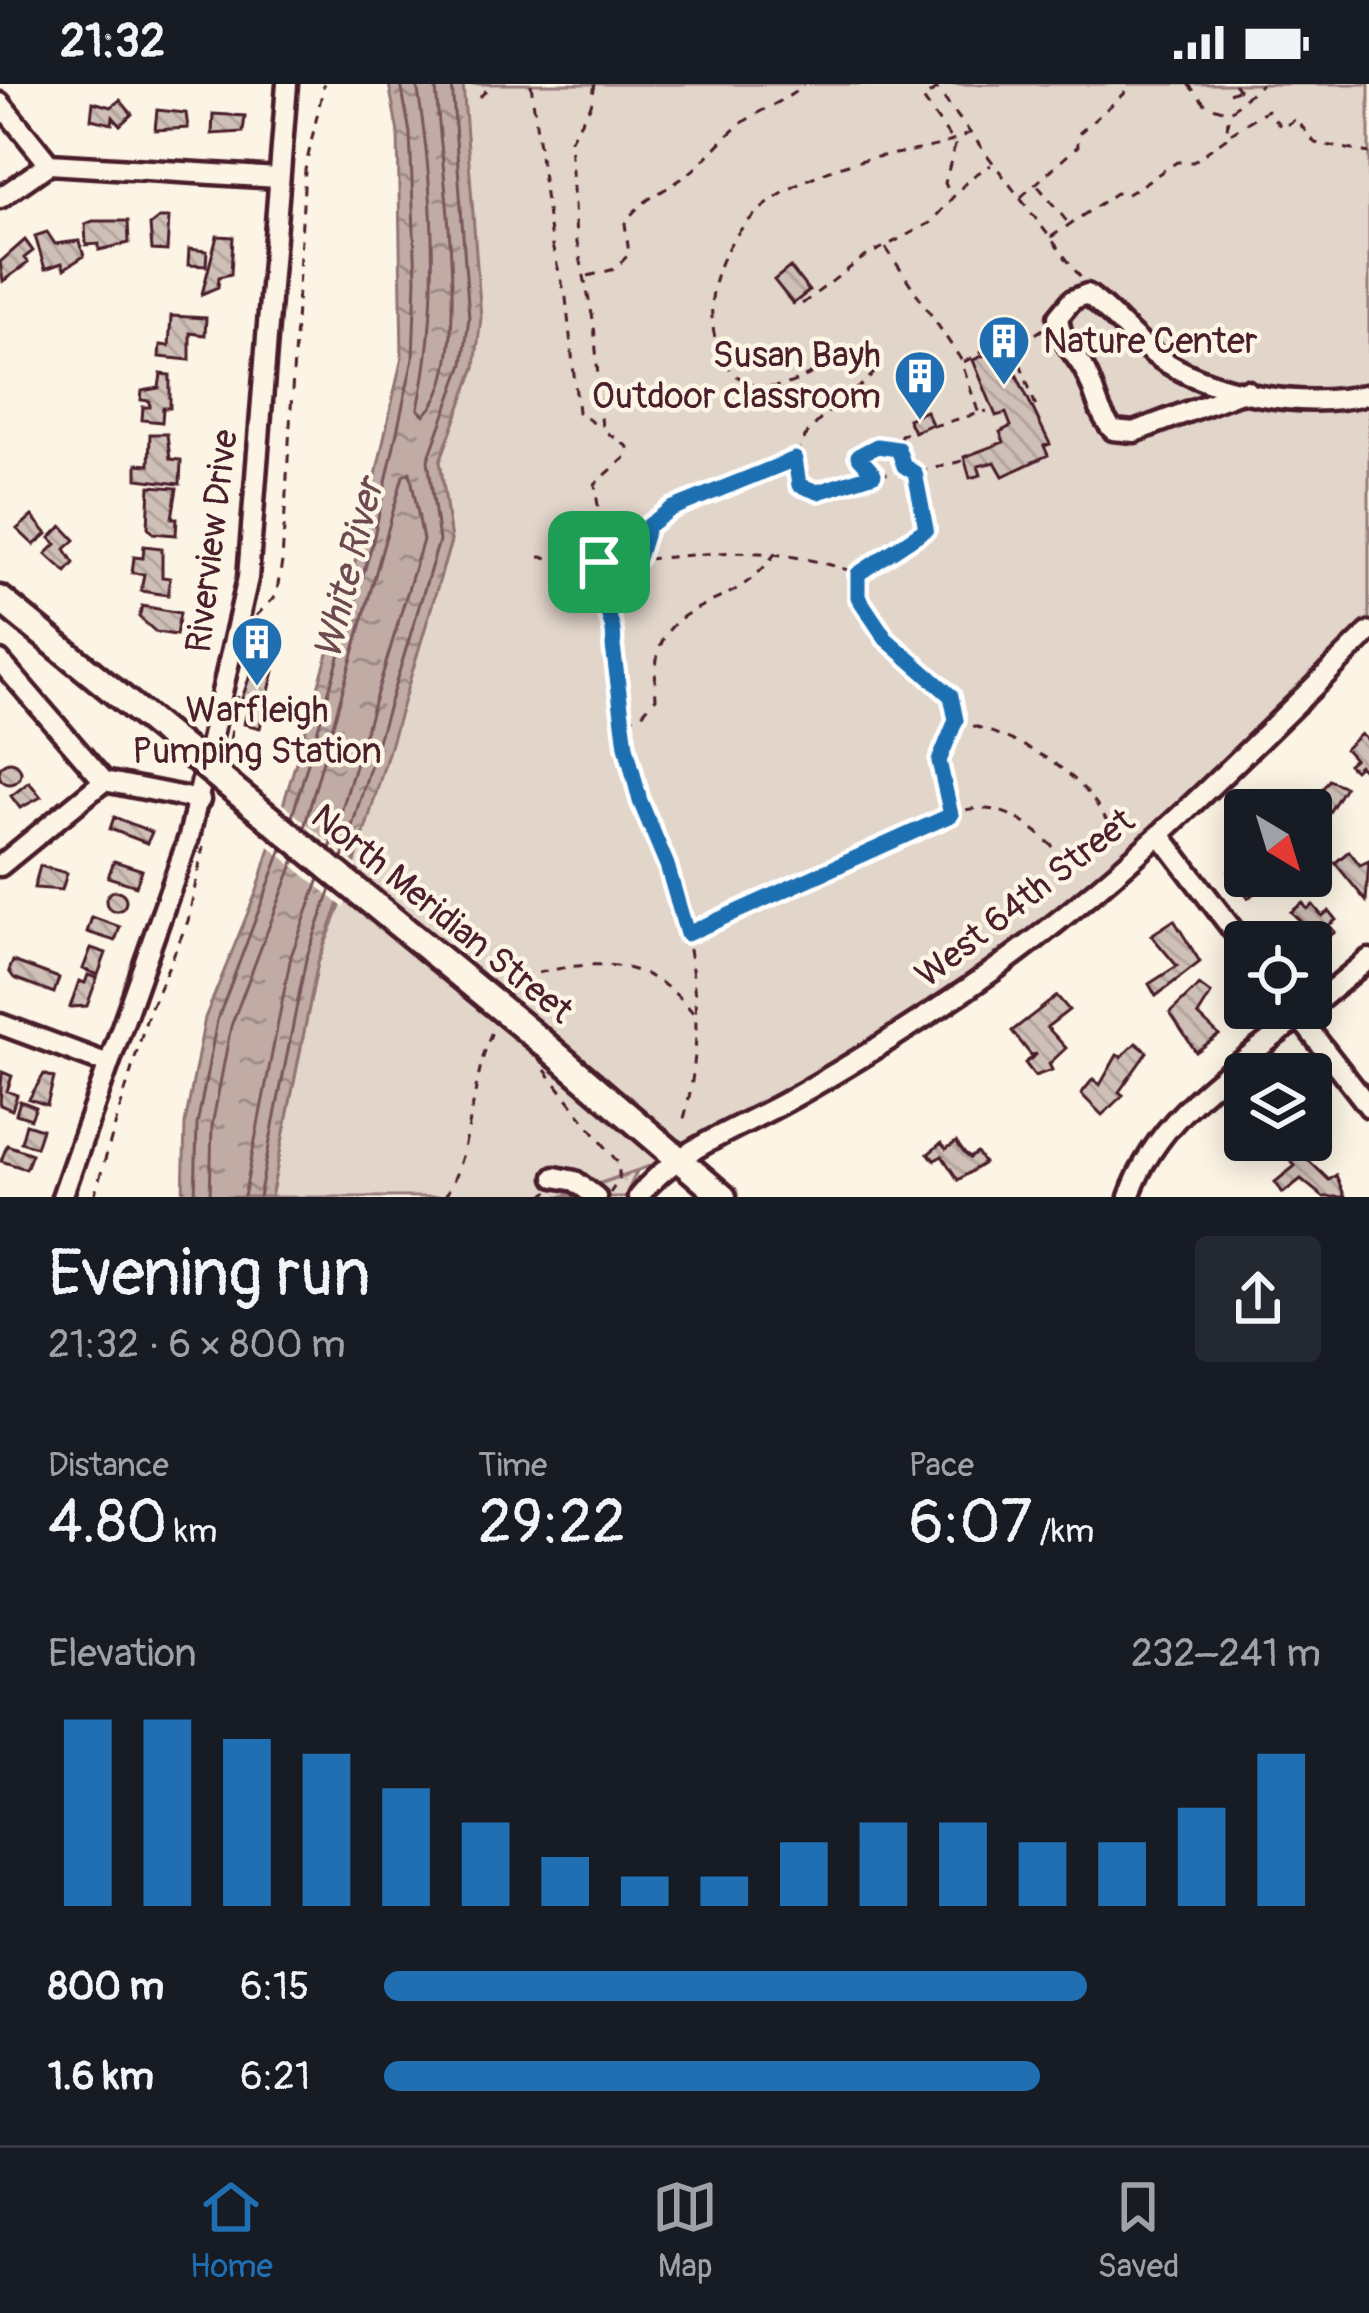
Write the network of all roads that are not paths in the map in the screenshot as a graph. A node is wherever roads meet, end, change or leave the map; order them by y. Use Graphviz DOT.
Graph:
graph roads {
  1 [pos="286,84"];
  2 [pos="0,104"];
  3 [pos="49,164"];
  4 [pos="279,178"];
  5 [pos="0,198"];
  6 [pos="1246,390"];
  7 [pos="1369,394"];
  8 [pos="0,599"];
  9 [pos="1369,632"];
  10 [pos="0,661"];
  11 [pos="104,781"];
  12 [pos="200,800"];
  13 [pos="1161,836"];
  14 [pos="0,866"];
  15 [pos="1226,921"];
  16 [pos="1369,959"];
  17 [pos="1332,988"];
  18 [pos="0,1024"];
  19 [pos="1280,1029"];
  20 [pos="1316,1029"];
  21 [pos="109,1064"];
  22 [pos="1369,1107"];
  23 [pos="676,1157"];
  24 [pos="554,1178"];
  25 [pos="62,1197"];
  26 [pos="596,1197"];
  27 [pos="638,1197"];
  28 [pos="723,1197"];
  29 [pos="1129,1197"];
  1 -- 4 [label="street, Riverview Drive"];
  2 -- 3 [label="street"];
  3 -- 4 [label="street"];
  3 -- 5 [label="street"];
  4 -- 12 [label="street, Riverview Drive"];
  6 -- 6 [label="street"];
  6 -- 7 [label="street"];
  8 -- 23 [label="main road, North Meridian Street, bridge"];
  9 -- 13 [label="street, West 64th Street"];
  10 -- 11 [label="street"];
  11 -- 12 [label="street"];
  11 -- 14 [label="street"];
  12 -- 21 [label="street, Riverview Drive"];
  13 -- 15 [label="street"];
  13 -- 23 [label="street, West 64th Street"];
  16 -- 17 [label="street"];
  18 -- 21 [label="street"];
  19 -- 29 [label="street"];
  20 -- 22 [label="street"];
  21 -- 25 [label="street, Riverview Drive"];
  23 -- 27 [label="street, West 64th Street"];
  23 -- 28 [label="main road, North Meridian Street"];
  24 -- 26 [label="street"];
}
